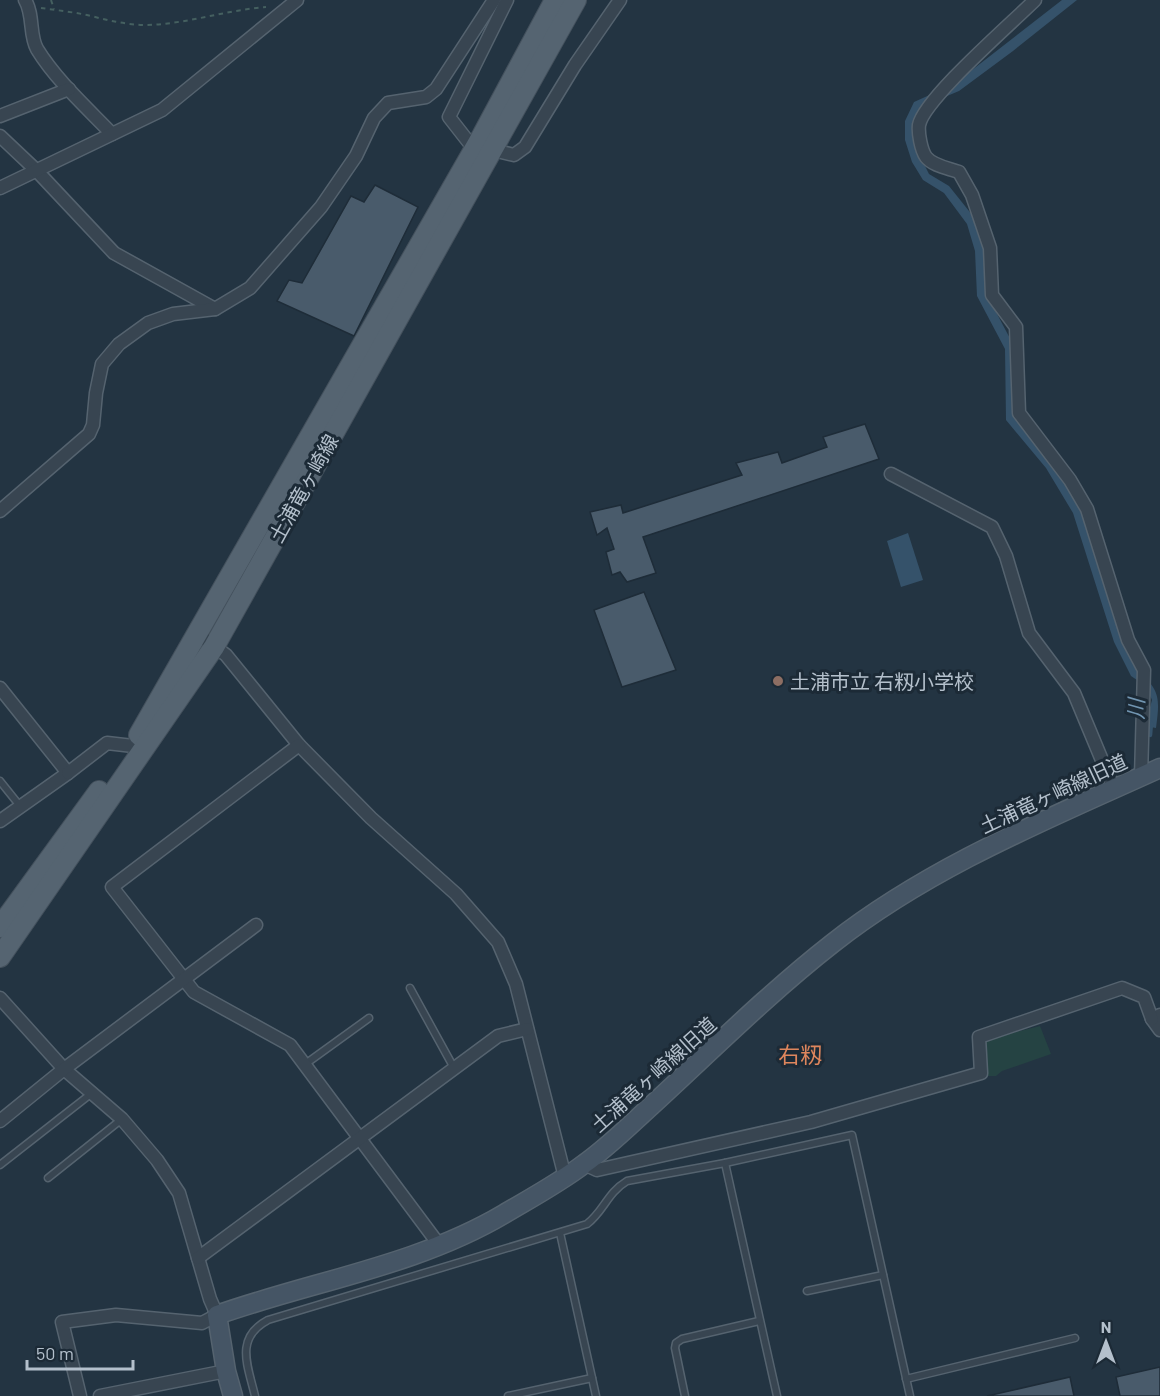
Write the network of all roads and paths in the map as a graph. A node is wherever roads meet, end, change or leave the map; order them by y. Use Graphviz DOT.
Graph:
graph roads {
  1 [pos="51,0"];
  2 [pos="494,0"];
  3 [pos="507,0"];
  4 [pos="555,0"];
  5 [pos="576,0"];
  6 [pos="620,0"];
  7 [pos="1035,0"];
  8 [pos="27,3"];
  9 [pos="293,3"];
  10 [pos="55,10"];
  11 [pos="69,90"];
  12 [pos="0,116"];
  13 [pos="112,134"];
  14 [pos="0,136"];
  15 [pos="483,150"];
  16 [pos="36,170"];
  17 [pos="0,188"];
  18 [pos="215,309"];
  19 [pos="891,474"];
  20 [pos="0,511"];
  21 [pos="198,634"];
  22 [pos="214,647"];
  23 [pos="0,688"];
  24 [pos="299,745"];
  25 [pos="133,746"];
  26 [pos="1160,768"];
  27 [pos="68,773"];
  28 [pos="1141,777"];
  29 [pos="0,781"];
  30 [pos="1114,789"];
  31 [pos="20,806"];
  32 [pos="0,820"];
  33 [pos="256,925"];
  34 [pos="0,927"];
  35 [pos="0,957"];
  36 [pos="185,979"];
  37 [pos="410,988"];
  38 [pos="0,998"];
  39 [pos="369,1017"];
  40 [pos="1156,1017"];
  41 [pos="527,1029"];
  42 [pos="1160,1030"];
  43 [pos="304,1065"];
  44 [pos="454,1068"];
  45 [pos="64,1069"];
  46 [pos="92,1093"];
  47 [pos="122,1119"];
  48 [pos="0,1121"];
  49 [pos="358,1139"];
  50 [pos="724,1163"];
  51 [pos="584,1164"];
  52 [pos="0,1165"];
  53 [pos="565,1177"];
  54 [pos="48,1178"];
  55 [pos="560,1233"];
  56 [pos="440,1246"];
  57 [pos="198,1258"];
  58 [pos="883,1275"];
  59 [pos="807,1291"];
  60 [pos="217,1315"];
  61 [pos="759,1321"];
  62 [pos="1075,1338"];
  63 [pos="226,1371"];
  64 [pos="592,1378"];
  65 [pos="906,1379"];
  66 [pos="80,1396"];
  67 [pos="100,1396"];
  68 [pos="233,1396"];
  69 [pos="255,1396"];
  70 [pos="508,1396"];
  71 [pos="596,1396"];
  72 [pos="685,1396"];
  73 [pos="777,1396"];
  74 [pos="910,1396"];
  1 -- 10 [label="path"];
  2 -- 18 [label="street"];
  3 -- 15 [label="street"];
  4 -- 15 [label="main road, 土浦竜ヶ崎線"];
  5 -- 15 [label="main road, 土浦竜ヶ崎線"];
  6 -- 15 [label="street"];
  7 -- 28 [label="street"];
  8 -- 10 [label="path"];
  8 -- 11 [label="street"];
  9 -- 10 [label="path"];
  9 -- 13 [label="street"];
  11 -- 12 [label="street"];
  11 -- 13 [label="street"];
  13 -- 16 [label="street"];
  14 -- 16 [label="street"];
  15 -- 21 [label="main road, 土浦竜ヶ崎線"];
  15 -- 22 [label="main road, 土浦竜ヶ崎線"];
  16 -- 17 [label="street"];
  16 -- 18 [label="street"];
  18 -- 20 [label="street"];
  19 -- 30 [label="street"];
  21 -- 22 [label="street"];
  21 -- 25 [label="main road, 土浦竜ヶ崎線"];
  22 -- 24 [label="street"];
  22 -- 35 [label="main road, 土浦竜ヶ崎線"];
  23 -- 27 [label="street"];
  24 -- 36 [label="street"];
  24 -- 41 [label="street"];
  25 -- 27 [label="street"];
  25 -- 34 [label="main road, 土浦竜ヶ崎線"];
  26 -- 28 [label="street, 土浦竜ヶ崎線旧道"];
  27 -- 31 [label="street"];
  28 -- 30 [label="street, 土浦竜ヶ崎線旧道"];
  29 -- 31 [label="lane"];
  30 -- 51 [label="street, 土浦竜ヶ崎線旧道"];
  31 -- 32 [label="street"];
  33 -- 36 [label="street"];
  36 -- 43 [label="street"];
  36 -- 45 [label="street"];
  37 -- 44 [label="lane"];
  38 -- 45 [label="street"];
  39 -- 43 [label="lane"];
  40 -- 42 [label="street"];
  40 -- 51 [label="street"];
  41 -- 44 [label="street"];
  41 -- 53 [label="street"];
  43 -- 49 [label="street"];
  44 -- 49 [label="street"];
  45 -- 46 [label="street"];
  45 -- 48 [label="street"];
  46 -- 47 [label="street"];
  46 -- 52 [label="lane"];
  47 -- 54 [label="lane"];
  47 -- 57 [label="street"];
  49 -- 56 [label="street"];
  49 -- 57 [label="street"];
  50 -- 55 [label="lane"];
  50 -- 58 [label="lane"];
  50 -- 61 [label="lane"];
  51 -- 53 [label="street, 土浦竜ヶ崎線旧道"];
  53 -- 56 [label="street, 土浦竜ヶ崎線旧道"];
  55 -- 64 [label="lane"];
  55 -- 69 [label="lane"];
  56 -- 60 [label="street, 土浦竜ヶ崎線旧道"];
  57 -- 60 [label="street"];
  58 -- 59 [label="lane"];
  58 -- 65 [label="lane"];
  60 -- 63 [label="street"];
  60 -- 66 [label="street"];
  61 -- 72 [label="lane"];
  61 -- 73 [label="lane"];
  62 -- 65 [label="lane"];
  63 -- 67 [label="street"];
  63 -- 68 [label="street"];
  64 -- 70 [label="lane"];
  64 -- 71 [label="lane"];
  65 -- 74 [label="lane"];
}
